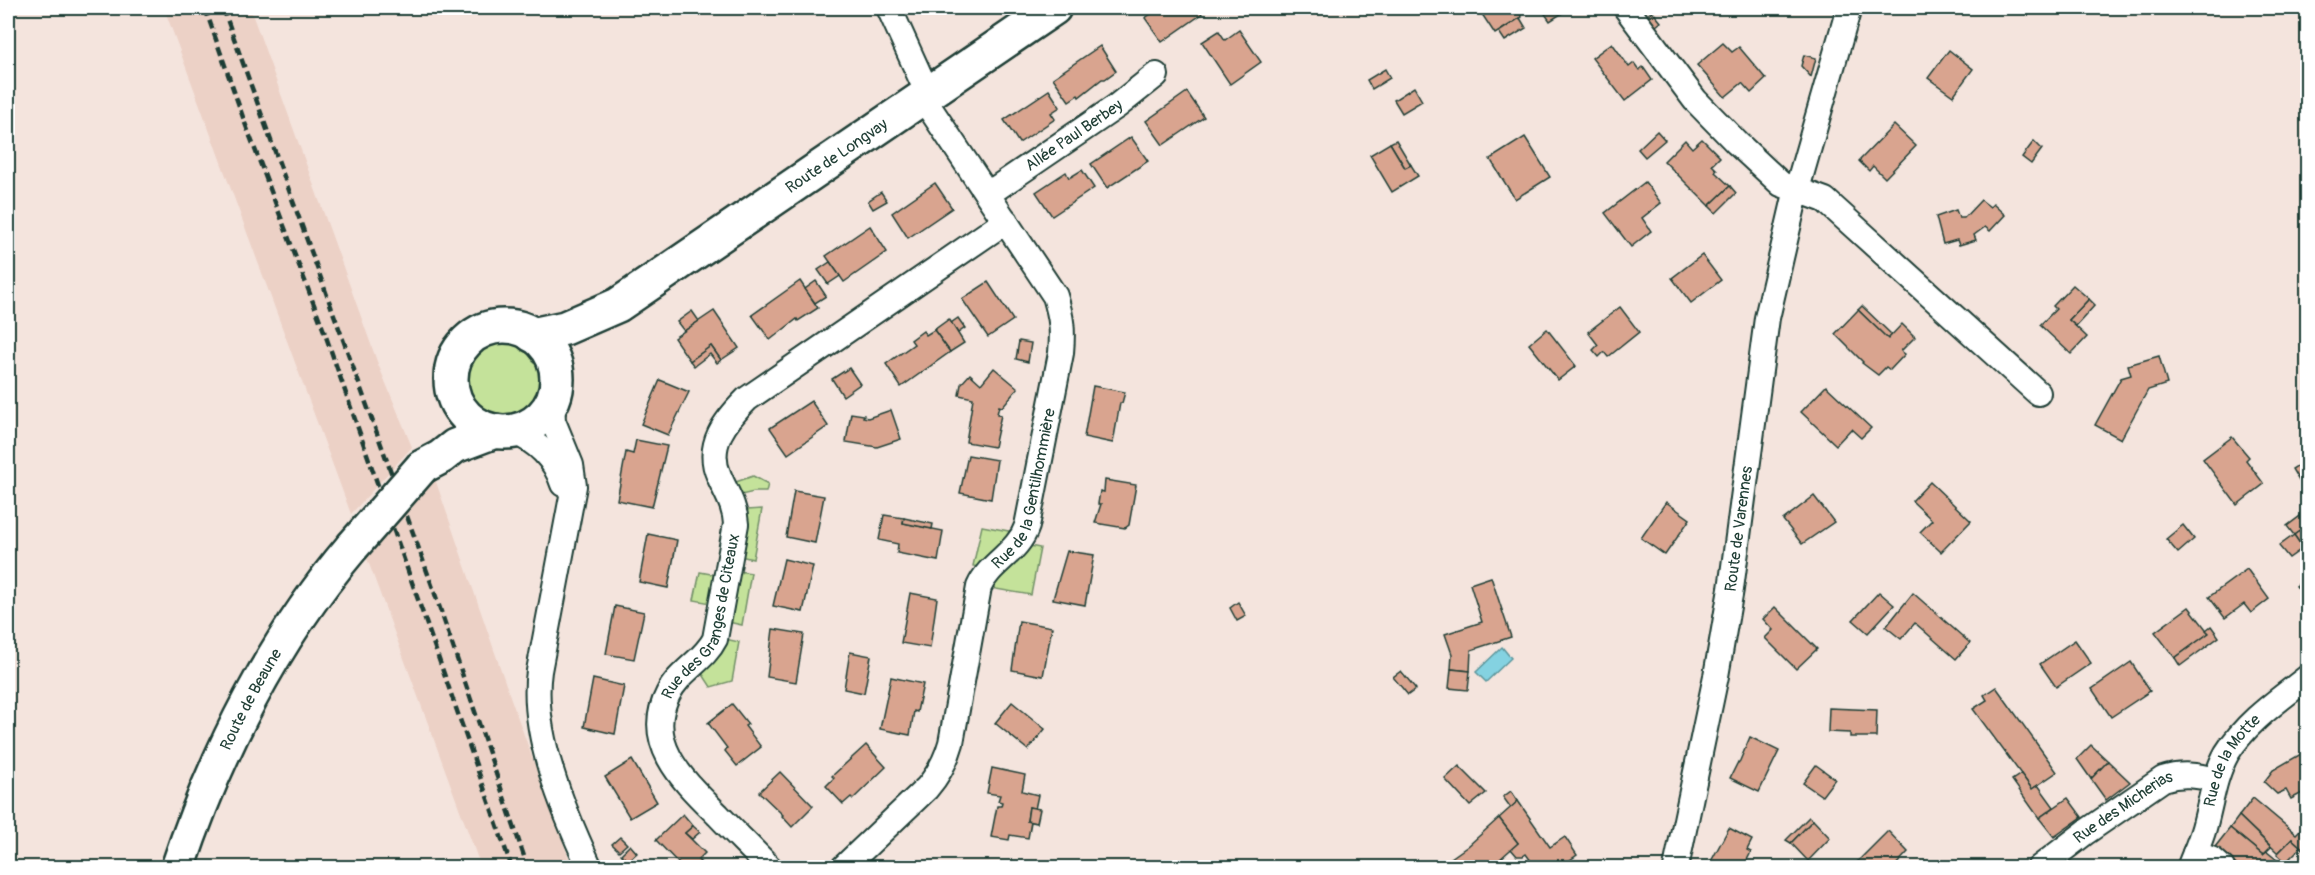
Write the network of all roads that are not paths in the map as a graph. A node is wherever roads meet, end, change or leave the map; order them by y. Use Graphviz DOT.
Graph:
graph roads {
  1 [pos="890,8"];
  2 [pos="1054,8"];
  3 [pos="1626,8"];
  4 [pos="1849,8"];
  5 [pos="1156,75"];
  6 [pos="926,96"];
  7 [pos="1797,189"];
  8 [pos="988,194"];
  9 [pos="1006,221"];
  10 [pos="618,305"];
  11 [pos="532,335"];
  12 [pos="554,390"];
  13 [pos="2038,393"];
  14 [pos="455,400"];
  15 [pos="504,431"];
  16 [pos="422,467"];
  17 [pos="570,500"];
  18 [pos="2307,677"];
  19 [pos="2215,780"];
  20 [pos="2192,860"];
  21 [pos="178,867"];
  22 [pos="590,867"];
  23 [pos="770,867"];
  24 [pos="843,867"];
  25 [pos="1676,867"];
  26 [pos="2039,867"];
  27 [pos="2222,867"];
  1 -- 6 [label="street, Rue de la Gentilhommière"];
  2 -- 6 [label="street, Route de Longvay"];
  3 -- 7 [label="street"];
  4 -- 7 [label="street, Route de Varennes"];
  5 -- 8 [label="street, Allée Paul Berbey"];
  6 -- 8 [label="street, Rue de la Gentilhommière"];
  6 -- 10 [label="street, Route de Longvay"];
  7 -- 13 [label="street"];
  7 -- 25 [label="street, Route de Varennes"];
  8 -- 9 [label="street, Rue de la Gentilhommière"];
  9 -- 23 [label="street, Rue des Granges de Citeaux"];
  9 -- 24 [label="street, Rue de la Gentilhommière"];
  10 -- 11 [label="street, Route de Longvay"];
  10 -- 12 [label="street, Route de Longvay"];
  11 -- 12 [label="street"];
  11 -- 14 [label="street"];
  12 -- 15 [label="street"];
  12 -- 17 [label="street"];
  14 -- 15 [label="street"];
  14 -- 16 [label="street"];
  15 -- 16 [label="street"];
  15 -- 17 [label="street"];
  16 -- 21 [label="street, Route de Beaune, bridge"];
  17 -- 22 [label="street"];
  18 -- 19 [label="street, Rue de la Motte"];
  19 -- 20 [label="street, Rue de la Motte"];
  19 -- 26 [label="street, Rue des Micherias"];
  20 -- 27 [label="street"];
}
